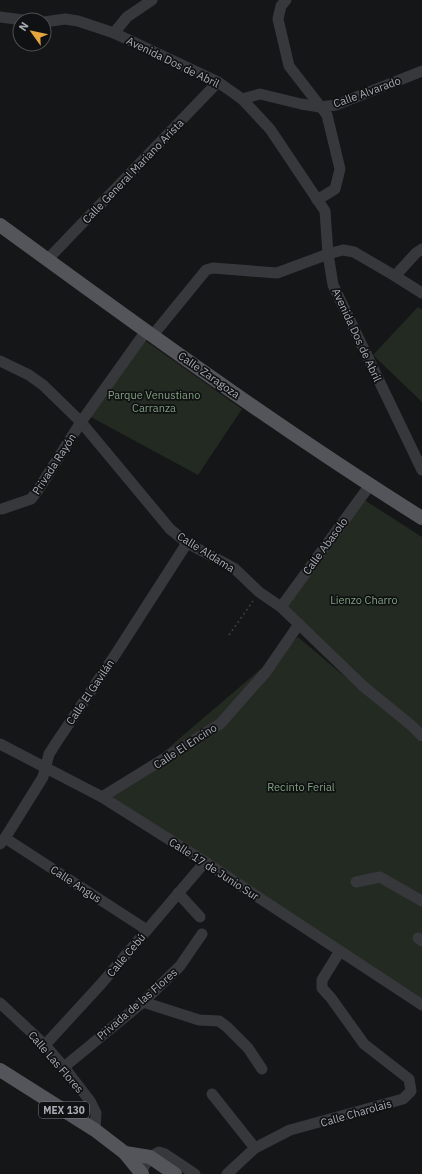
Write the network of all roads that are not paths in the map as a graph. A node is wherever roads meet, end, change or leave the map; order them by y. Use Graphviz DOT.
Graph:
graph roads {
  1 [pos="152,0"];
  2 [pos="286,0"];
  3 [pos="0,17"];
  4 [pos="12,19"];
  5 [pos="52,21"];
  6 [pos="114,34"];
  7 [pos="422,71"];
  8 [pos="218,82"];
  9 [pos="242,99"];
  10 [pos="320,107"];
  11 [pos="317,200"];
  12 [pos="0,225"];
  13 [pos="422,248"];
  14 [pos="328,254"];
  15 [pos="47,260"];
  16 [pos="395,276"];
  17 [pos="422,293"];
  18 [pos="149,333"];
  19 [pos="0,361"];
  20 [pos="81,422"];
  21 [pos="422,470"];
  22 [pos="370,485"];
  23 [pos="2,509"];
  24 [pos="422,518"];
  25 [pos="187,543"];
  26 [pos="281,607"];
  27 [pos="299,624"];
  28 [pos="422,736"];
  29 [pos="0,744"];
  30 [pos="46,767"];
  31 [pos="102,797"];
  32 [pos="3,841"];
  33 [pos="205,862"];
  34 [pos="356,882"];
  35 [pos="178,893"];
  36 [pos="422,901"];
  37 [pos="200,917"];
  38 [pos="147,930"];
  39 [pos="202,934"];
  40 [pos="340,951"];
  41 [pos="143,1002"];
  42 [pos="0,1003"];
  43 [pos="422,1005"];
  44 [pos="45,1045"];
  45 [pos="64,1067"];
  46 [pos="262,1069"];
  47 [pos="0,1070"];
  48 [pos="212,1094"];
  49 [pos="95,1130"];
  50 [pos="255,1148"];
  51 [pos="125,1153"];
  52 [pos="150,1157"];
  53 [pos="141,1174"];
  54 [pos="176,1174"];
  55 [pos="195,1174"];
  56 [pos="227,1174"];
  1 -- 6 [label="street"];
  2 -- 10 [label="street"];
  3 -- 4 [label="street"];
  5 -- 6 [label="street, Avenida Dos de Abril"];
  6 -- 8 [label="street, Avenida Dos de Abril"];
  7 -- 10 [label="street, Calle Alvarado"];
  8 -- 9 [label="street, Avenida Dos de Abril"];
  8 -- 15 [label="street, Calle General Mariano Arista"];
  9 -- 10 [label="street, Calle Alvarado"];
  9 -- 11 [label="street, Avenida Dos de Abril"];
  10 -- 11 [label="street"];
  11 -- 14 [label="street, Avenida Dos de Abril"];
  12 -- 15 [label="main road, Calle Zaragoza"];
  13 -- 16 [label="street"];
  14 -- 16 [label="street"];
  14 -- 18 [label="street, Privada Rayón"];
  14 -- 21 [label="street, Avenida Dos de Abril"];
  15 -- 18 [label="main road, Calle Zaragoza"];
  16 -- 17 [label="street"];
  18 -- 20 [label="street, Privada Rayón"];
  18 -- 22 [label="main road, Calle Zaragoza"];
  19 -- 20 [label="street, Calle Aldama"];
  20 -- 23 [label="street, Privada Rayón"];
  20 -- 25 [label="street, Calle Aldama"];
  22 -- 24 [label="main road, Calle Zaragoza"];
  22 -- 26 [label="street, Calle Abasolo"];
  25 -- 26 [label="street, Calle Aldama"];
  25 -- 30 [label="street, Calle El Gavilán"];
  26 -- 27 [label="street, Calle Aldama"];
  27 -- 28 [label="street, Calle Aldama"];
  27 -- 31 [label="street, Calle El Encino"];
  29 -- 30 [label="street, Calle 17 de Junio Sur"];
  30 -- 31 [label="street, Calle 17 de Junio Sur"];
  30 -- 32 [label="street, Calle El Gavilán"];
  31 -- 33 [label="street, Calle 17 de Junio Sur"];
  32 -- 38 [label="street, Calle Angus"];
  33 -- 35 [label="street, Calle Cebú"];
  33 -- 40 [label="street, Calle 17 de Junio Sur"];
  34 -- 36 [label="street"];
  35 -- 37 [label="street"];
  35 -- 38 [label="street, Calle Cebú"];
  38 -- 44 [label="street, Calle Cebú"];
  39 -- 41 [label="street, Privada de las Flores"];
  40 -- 43 [label="street, Calle 17 de Junio Sur"];
  40 -- 50 [label="street, Calle Charolais"];
  41 -- 45 [label="street, Privada de las Flores"];
  41 -- 46 [label="street"];
  42 -- 44 [label="street, Calle Las Flores"];
  44 -- 45 [label="street, Calle Las Flores"];
  45 -- 49 [label="street, Calle Las Flores"];
  47 -- 49 [label="main road, MEX 130"];
  48 -- 50 [label="street"];
  49 -- 51 [label="main road, MEX 130"];
  50 -- 56 [label="street, Calle Charolais"];
  51 -- 52 [label="main road, MEX 130"];
  51 -- 53 [label="main road, MEX 130"];
  52 -- 53 [label="street"];
  52 -- 54 [label="main road, MEX 130"];
  52 -- 55 [label="street"];
}
